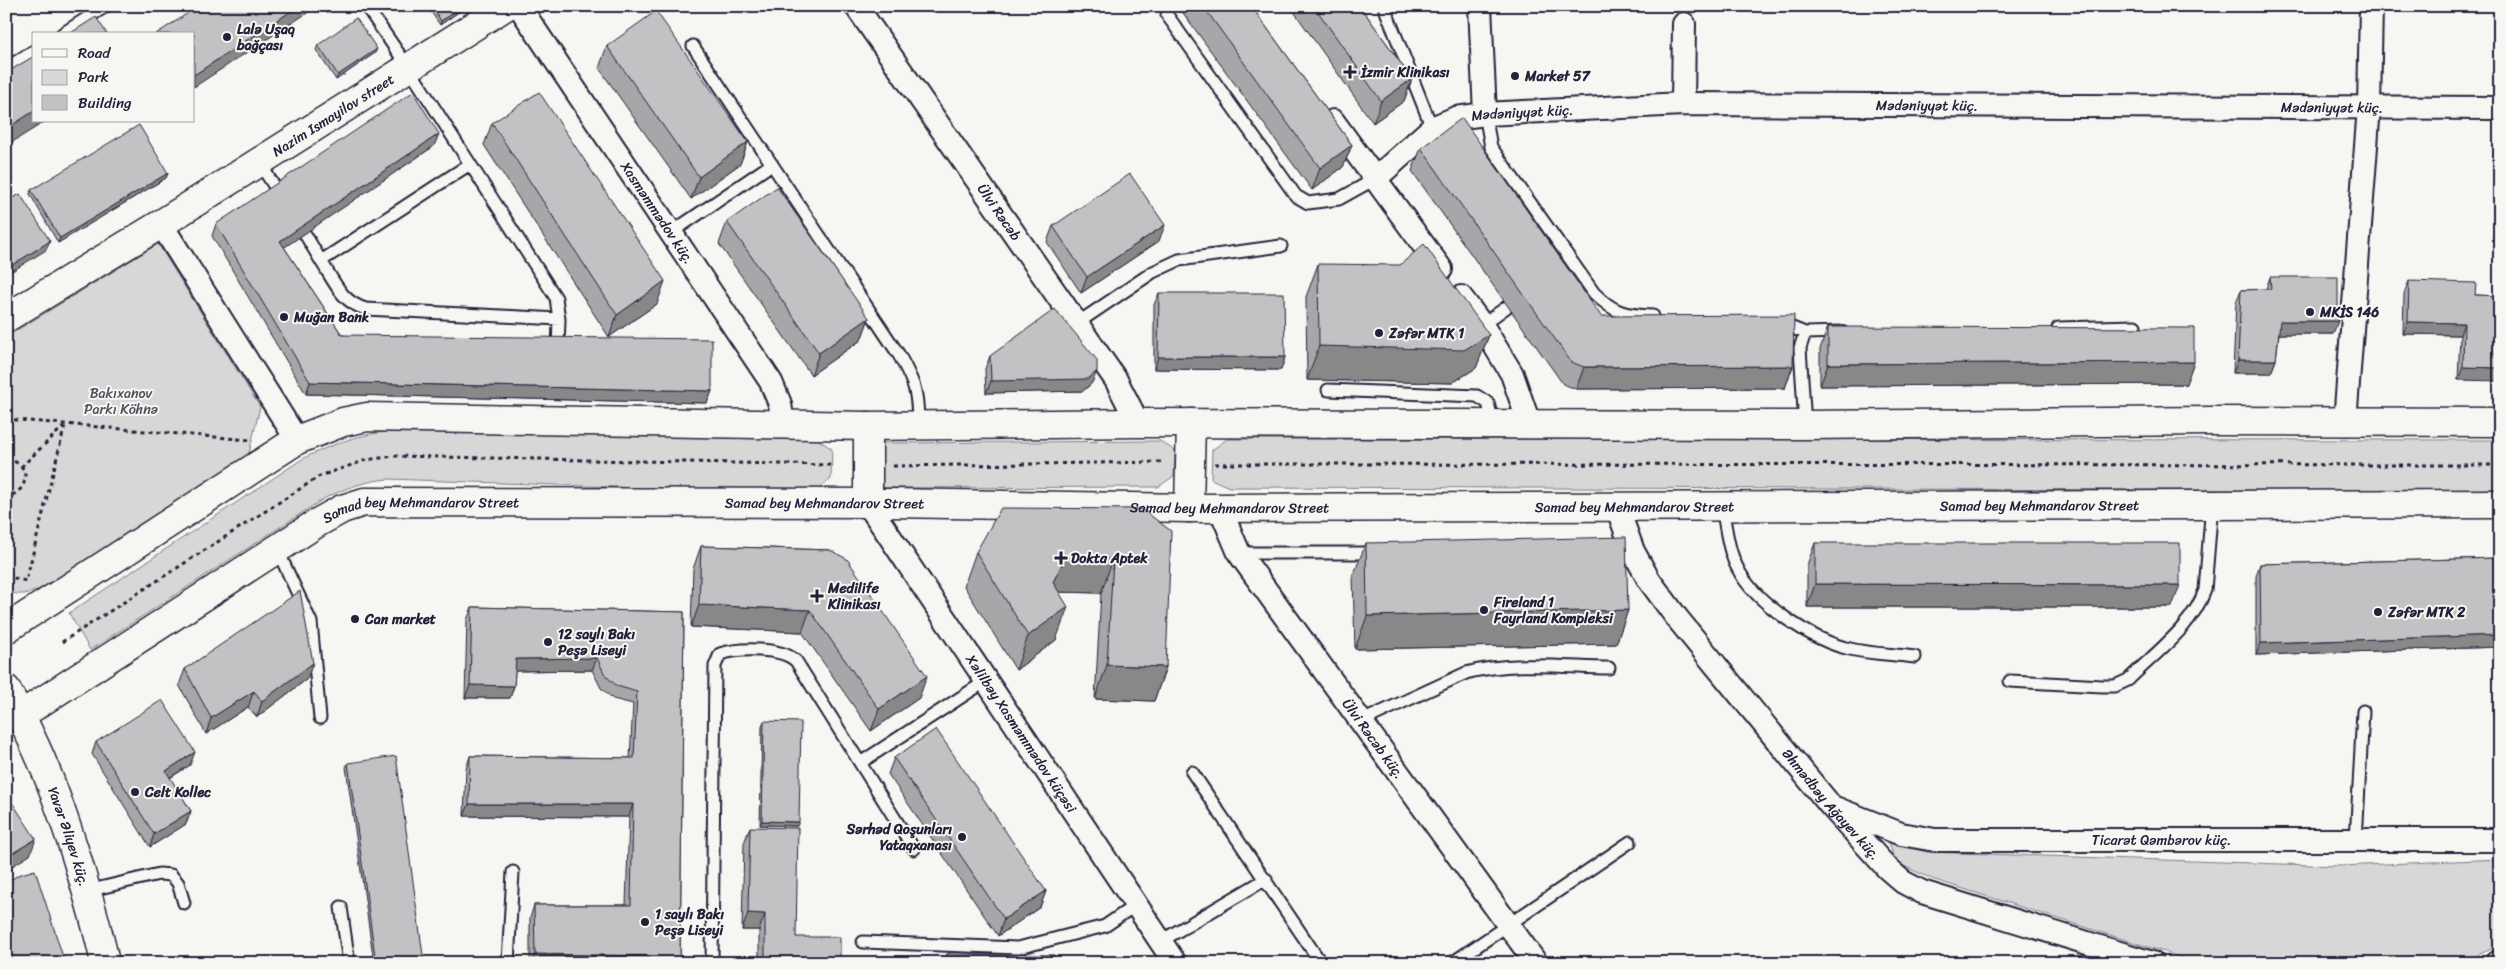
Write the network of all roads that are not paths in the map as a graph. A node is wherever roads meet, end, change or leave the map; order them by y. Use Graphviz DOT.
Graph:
graph roads {
  1 [pos="106,6"];
  2 [pos="366,6"];
  3 [pos="506,6"];
  4 [pos="519,6"];
  5 [pos="856,6"];
  6 [pos="1384,6"];
  7 [pos="1480,6"];
  8 [pos="2371,6"];
  9 [pos="1167,15"];
  10 [pos="1684,24"];
  11 [pos="65,32"];
  12 [pos="693,46"];
  13 [pos="32,52"];
  14 [pos="408,67"];
  15 [pos="6,68"];
  16 [pos="1318,100"];
  17 [pos="1683,104"];
  18 [pos="2369,108"];
  19 [pos="2500,108"];
  20 [pos="1485,114"];
  21 [pos="1432,128"];
  22 [pos="260,162"];
  23 [pos="470,164"];
  24 [pos="772,164"];
  25 [pos="1375,179"];
  26 [pos="278,192"];
  27 [pos="161,224"];
  28 [pos="672,232"];
  29 [pos="305,234"];
  30 [pos="1281,246"];
  31 [pos="322,261"];
  32 [pos="1508,306"];
  33 [pos="1669,316"];
  34 [pos="6,318"];
  35 [pos="1769,318"];
  36 [pos="559,319"];
  37 [pos="1076,324"];
  38 [pos="1482,325"];
  39 [pos="2135,326"];
  40 [pos="2048,328"];
  41 [pos="1854,332"];
  42 [pos="1805,333"];
  43 [pos="558,350"];
  44 [pos="1328,390"];
  45 [pos="2345,422"];
  46 [pos="2500,422"];
  47 [pos="1138,423"];
  48 [pos="1191,423"];
  49 [pos="1493,423"];
  50 [pos="1529,423"];
  51 [pos="783,424"];
  52 [pos="1804,425"];
  53 [pos="868,426"];
  54 [pos="918,426"];
  55 [pos="297,440"];
  56 [pos="868,504"];
  57 [pos="2212,504"];
  58 [pos="2500,504"];
  59 [pos="1617,507"];
  60 [pos="1722,507"];
  61 [pos="1189,508"];
  62 [pos="1220,508"];
  63 [pos="277,549"];
  64 [pos="1387,552"];
  65 [pos="1239,553"];
  66 [pos="6,630"];
  67 [pos="1914,657"];
  68 [pos="1609,668"];
  69 [pos="986,681"];
  70 [pos="2010,681"];
  71 [pos="6,689"];
  72 [pos="2363,711"];
  73 [pos="14,714"];
  74 [pos="320,718"];
  75 [pos="1362,721"];
  76 [pos="860,763"];
  77 [pos="1192,772"];
  78 [pos="1830,805"];
  79 [pos="2500,840"];
  80 [pos="2356,841"];
  81 [pos="1630,842"];
  82 [pos="914,850"];
  83 [pos="513,872"];
  84 [pos="1266,879"];
  85 [pos="87,891"];
  86 [pos="184,903"];
  87 [pos="1137,904"];
  88 [pos="341,907"];
  89 [pos="1510,924"];
  90 [pos="1161,941"];
  91 [pos="863,942"];
  92 [pos="105,963"];
  93 [pos="349,963"];
  94 [pos="508,963"];
  95 [pos="712,963"];
  96 [pos="1175,963"];
  97 [pos="1321,963"];
  98 [pos="1452,963"];
  99 [pos="1536,963"];
  100 [pos="2152,963"];
  1 -- 11 [label="lane"];
  2 -- 14 [label="lane"];
  3 -- 14 [label="main road, Nazim Ismayilov street"];
  4 -- 28 [label="street, Xasməmmədov küç."];
  5 -- 37 [label="street, Ülvi Rəcəb"];
  6 -- 21 [label="lane"];
  7 -- 20 [label="street"];
  8 -- 18 [label="street"];
  9 -- 25 [label="lane"];
  10 -- 17 [label="street"];
  12 -- 24 [label="lane"];
  13 -- 15 [label="lane"];
  14 -- 22 [label="main road, Nazim Ismayilov street"];
  14 -- 23 [label="lane"];
  16 -- 25 [label="street"];
  17 -- 18 [label="street, Mədəniyyət küç."];
  17 -- 20 [label="street, Mədəniyyət küç."];
  18 -- 19 [label="street, Mədəniyyət küç."];
  18 -- 45 [label="street"];
  20 -- 21 [label="street, Mədəniyyət küç."];
  20 -- 33 [label="lane"];
  21 -- 25 [label="street, Mədəniyyət küç."];
  22 -- 26 [label="lane"];
  22 -- 27 [label="main road, Nazim Ismayilov street"];
  23 -- 31 [label="lane"];
  23 -- 36 [label="lane"];
  24 -- 28 [label="lane"];
  24 -- 54 [label="lane"];
  25 -- 38 [label="street"];
  27 -- 34 [label="main road, Nazim Ismayilov street"];
  27 -- 55 [label="street"];
  28 -- 51 [label="street, Xasməmmədov küç."];
  29 -- 31 [label="lane"];
  30 -- 37 [label="lane"];
  31 -- 36 [label="lane"];
  32 -- 38 [label="lane"];
  35 -- 42 [label="lane"];
  36 -- 43 [label="lane"];
  37 -- 47 [label="street, Ülvi Rəcəb"];
  38 -- 50 [label="street"];
  39 -- 40 [label="lane"];
  41 -- 42 [label="lane"];
  42 -- 52 [label="lane"];
  44 -- 49 [label="lane"];
  45 -- 46 [label="main road"];
  45 -- 52 [label="main road"];
  47 -- 48 [label="main road"];
  47 -- 54 [label="main road"];
  48 -- 49 [label="main road"];
  48 -- 61 [label="main road"];
  49 -- 50 [label="main road"];
  50 -- 52 [label="main road"];
  51 -- 53 [label="main road"];
  51 -- 55 [label="main road"];
  53 -- 54 [label="main road"];
  53 -- 56 [label="main road"];
  55 -- 66 [label="main road"];
  56 -- 61 [label="main road, Samad bey Mehmandarov Street"];
  56 -- 63 [label="main road, Samad bey Mehmandarov Street"];
  56 -- 69 [label="street, Xəlilbəy Xasməmmədov küçəsi"];
  57 -- 58 [label="main road, Samad bey Mehmandarov Street"];
  57 -- 60 [label="main road, Samad bey Mehmandarov Street"];
  57 -- 70 [label="lane"];
  59 -- 60 [label="main road, Samad bey Mehmandarov Street"];
  59 -- 62 [label="main road, Samad bey Mehmandarov Street"];
  59 -- 78 [label="street, Əhmədbəy Ağayev küç."];
  60 -- 67 [label="lane"];
  61 -- 62 [label="main road, Samad bey Mehmandarov Street"];
  62 -- 65 [label="street, Ülvi Rəcəb küç."];
  63 -- 73 [label="main road, Samad bey Mehmandarov Street"];
  63 -- 74 [label="lane"];
  64 -- 65 [label="lane"];
  65 -- 75 [label="street, Ülvi Rəcəb küç."];
  68 -- 75 [label="lane"];
  69 -- 76 [label="lane"];
  69 -- 87 [label="street, Xəlilbəy Xasməmmədov küçəsi"];
  71 -- 73 [label="main road, Yavər Əliyev küç."];
  72 -- 80 [label="lane"];
  73 -- 85 [label="main road, Yavər Əliyev küç."];
  75 -- 89 [label="street, Ülvi Rəcəb küç."];
  76 -- 82 [label="lane"];
  76 -- 95 [label="lane"];
  77 -- 84 [label="lane"];
  78 -- 80 [label="street, Ticarət Qəmbərov küç."];
  78 -- 100 [label="street, Əhmədbəy Ağayev küç."];
  79 -- 80 [label="street, Ticarət Qəmbərov küç."];
  81 -- 89 [label="lane"];
  83 -- 94 [label="lane"];
  84 -- 90 [label="lane"];
  84 -- 97 [label="lane"];
  85 -- 86 [label="lane"];
  85 -- 92 [label="main road, Yavər Əliyev küç."];
  87 -- 90 [label="street, Xəlilbəy Xasməmmədov küçəsi"];
  87 -- 91 [label="lane"];
  88 -- 93 [label="lane"];
  89 -- 98 [label="lane"];
  89 -- 99 [label="street, Ülvi Rəcəb küç."];
  90 -- 96 [label="street, Xəlilbəy Xasməmmədov küçəsi"];
}
